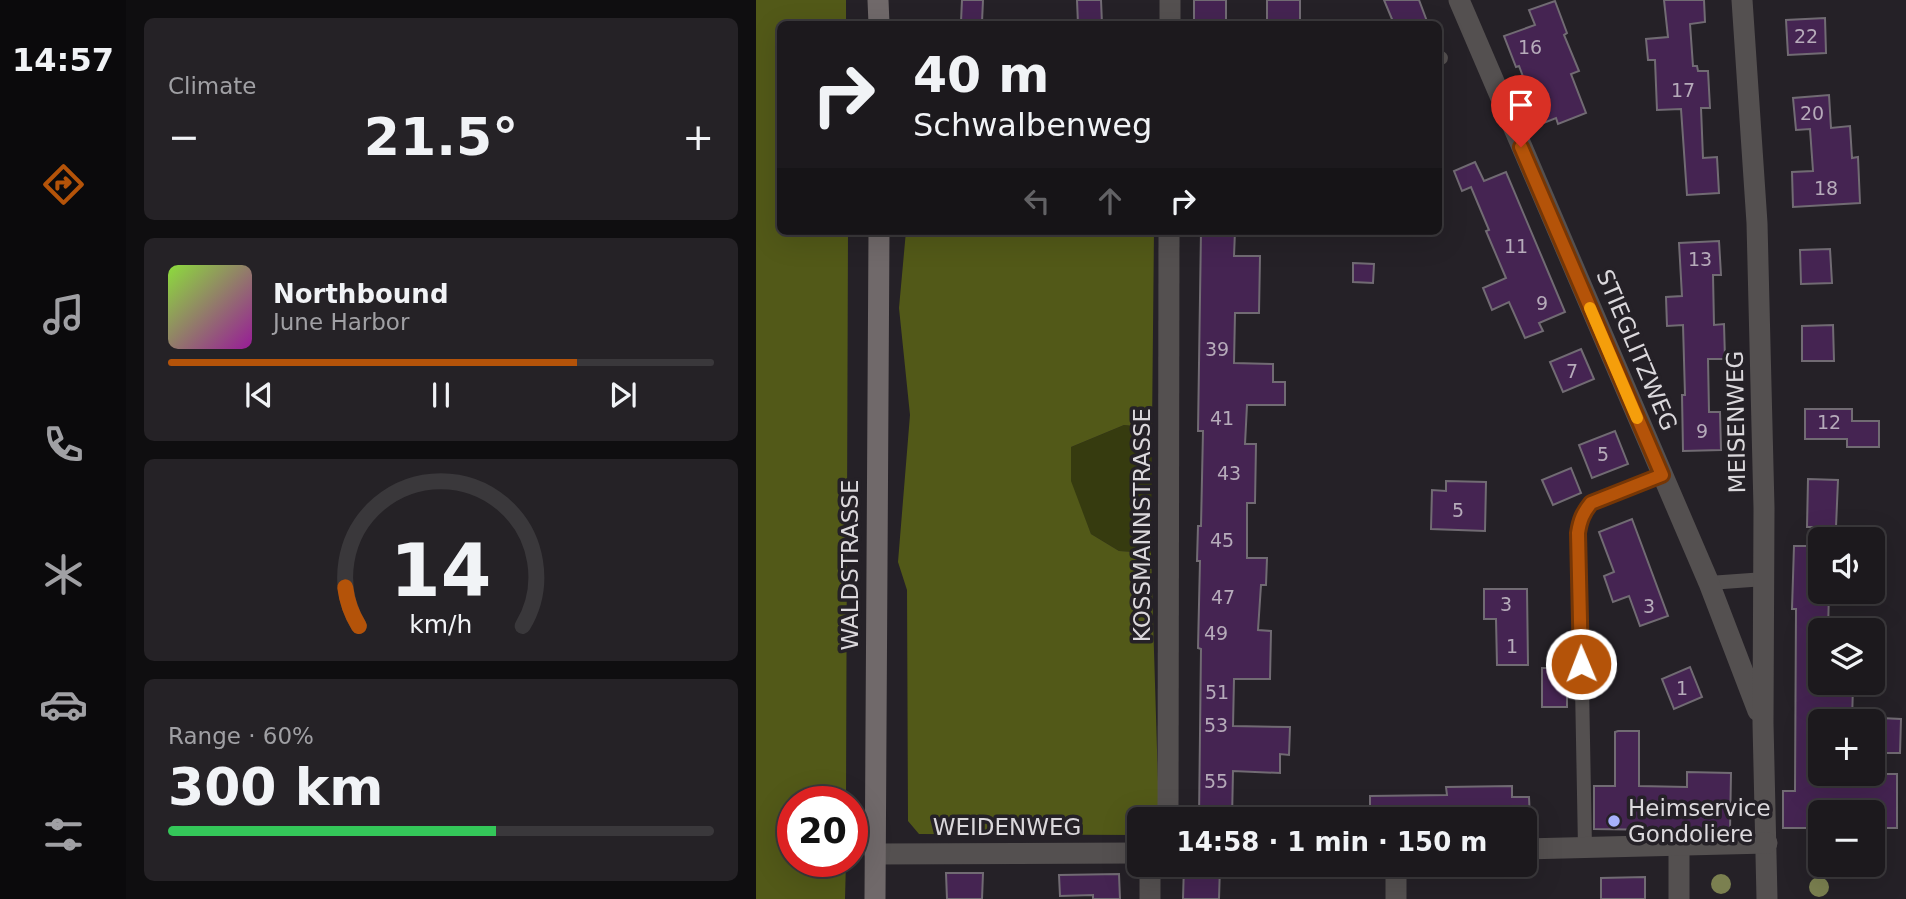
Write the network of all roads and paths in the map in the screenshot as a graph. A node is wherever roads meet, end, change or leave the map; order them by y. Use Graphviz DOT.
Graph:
graph roads {
  1 [pos="878,0"];
  2 [pos="1170,0"];
  3 [pos="1458,0"];
  4 [pos="1742,0"];
  5 [pos="879,21"];
  6 [pos="1170,21"];
  7 [pos="879,235"];
  8 [pos="1169,235"];
  9 [pos="1662,475"];
  10 [pos="1765,579"];
  11 [pos="1709,583"];
  12 [pos="1763,723"];
  13 [pos="1167,807"];
  14 [pos="1767,843"];
  15 [pos="1679,846"];
  16 [pos="1585,848"];
  17 [pos="1537,849"];
  18 [pos="875,853"];
  19 [pos="1127,853"];
  20 [pos="1150,877"];
  21 [pos="1396,877"];
  22 [pos="875,899"];
  23 [pos="1150,899"];
  24 [pos="1396,899"];
  25 [pos="1679,899"];
  26 [pos="1767,899"];
  1 -- 5 [label="street"];
  2 -- 6 [label="street"];
  3 -- 9 [label="street, STIEGLITZWEG"];
  4 -- 10 [label="street, MEISENWEG"];
  7 -- 18 [label="street, WALDSTRASSE"];
  8 -- 13 [label="street, KOSSMANNSTRASSE"];
  9 -- 11 [label="street, STIEGLITZWEG"];
  9 -- 16 [label="lane"];
  10 -- 11 [label="lane"];
  10 -- 12 [label="street, MEISENWEG"];
  11 -- 12 [label="street, STIEGLITZWEG"];
  12 -- 14 [label="street, MEISENWEG"];
  14 -- 15 [label="street"];
  14 -- 26 [label="street, MEISENWEG"];
  15 -- 16 [label="street"];
  15 -- 25 [label="street"];
  16 -- 17 [label="street"];
  18 -- 19 [label="street, WEIDENWEG"];
  18 -- 22 [label="street, WALDSTRASSE"];
  20 -- 23 [label="street"];
  21 -- 24 [label="street"];
}
